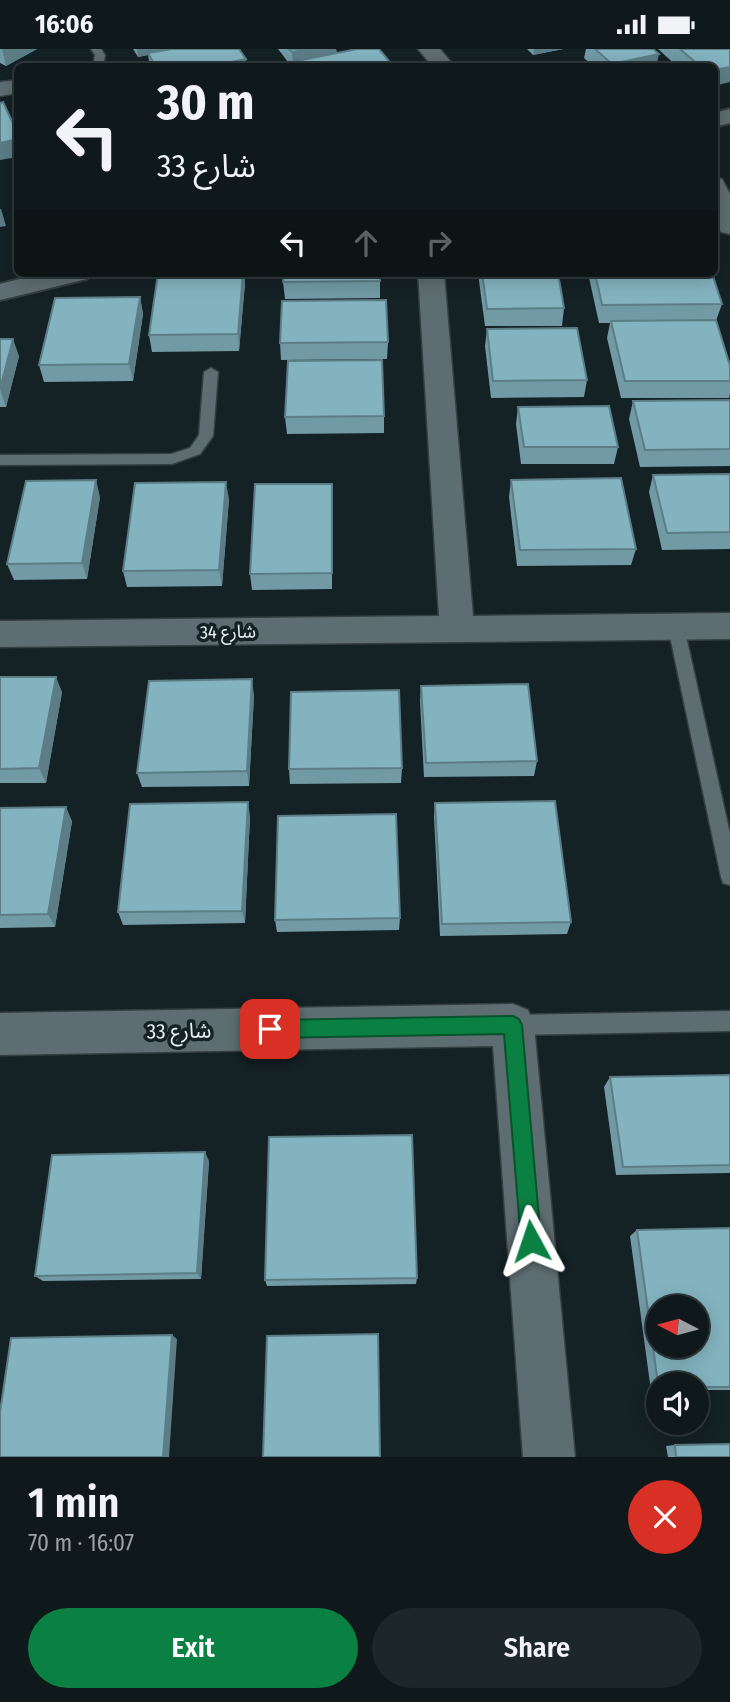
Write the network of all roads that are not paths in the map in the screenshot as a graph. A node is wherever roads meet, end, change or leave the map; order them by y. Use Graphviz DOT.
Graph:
graph roads {
  1 [pos="429,49"];
  2 [pos="441,63"];
  3 [pos="718,195"];
  4 [pos="730,227"];
  5 [pos="61,277"];
  6 [pos="431,277"];
  7 [pos="0,292"];
  8 [pos="211,372"];
  9 [pos="0,460"];
  10 [pos="730,626"];
  11 [pos="676,627"];
  12 [pos="457,629"];
  13 [pos="0,634"];
  14 [pos="730,877"];
  15 [pos="730,1021"];
  16 [pos="513,1025"];
  17 [pos="0,1034"];
  18 [pos="549,1457"];
  1 -- 2 [label="street"];
  3 -- 4 [label="street"];
  5 -- 7 [label="street"];
  6 -- 12 [label="street"];
  8 -- 9 [label="lane"];
  10 -- 11 [label="street, شارع 34"];
  11 -- 12 [label="street, شارع 34"];
  11 -- 14 [label="lane"];
  12 -- 13 [label="street, شارع 34"];
  15 -- 16 [label="lane"];
  16 -- 17 [label="street, شارع 33"];
  16 -- 18 [label="street"];
}
